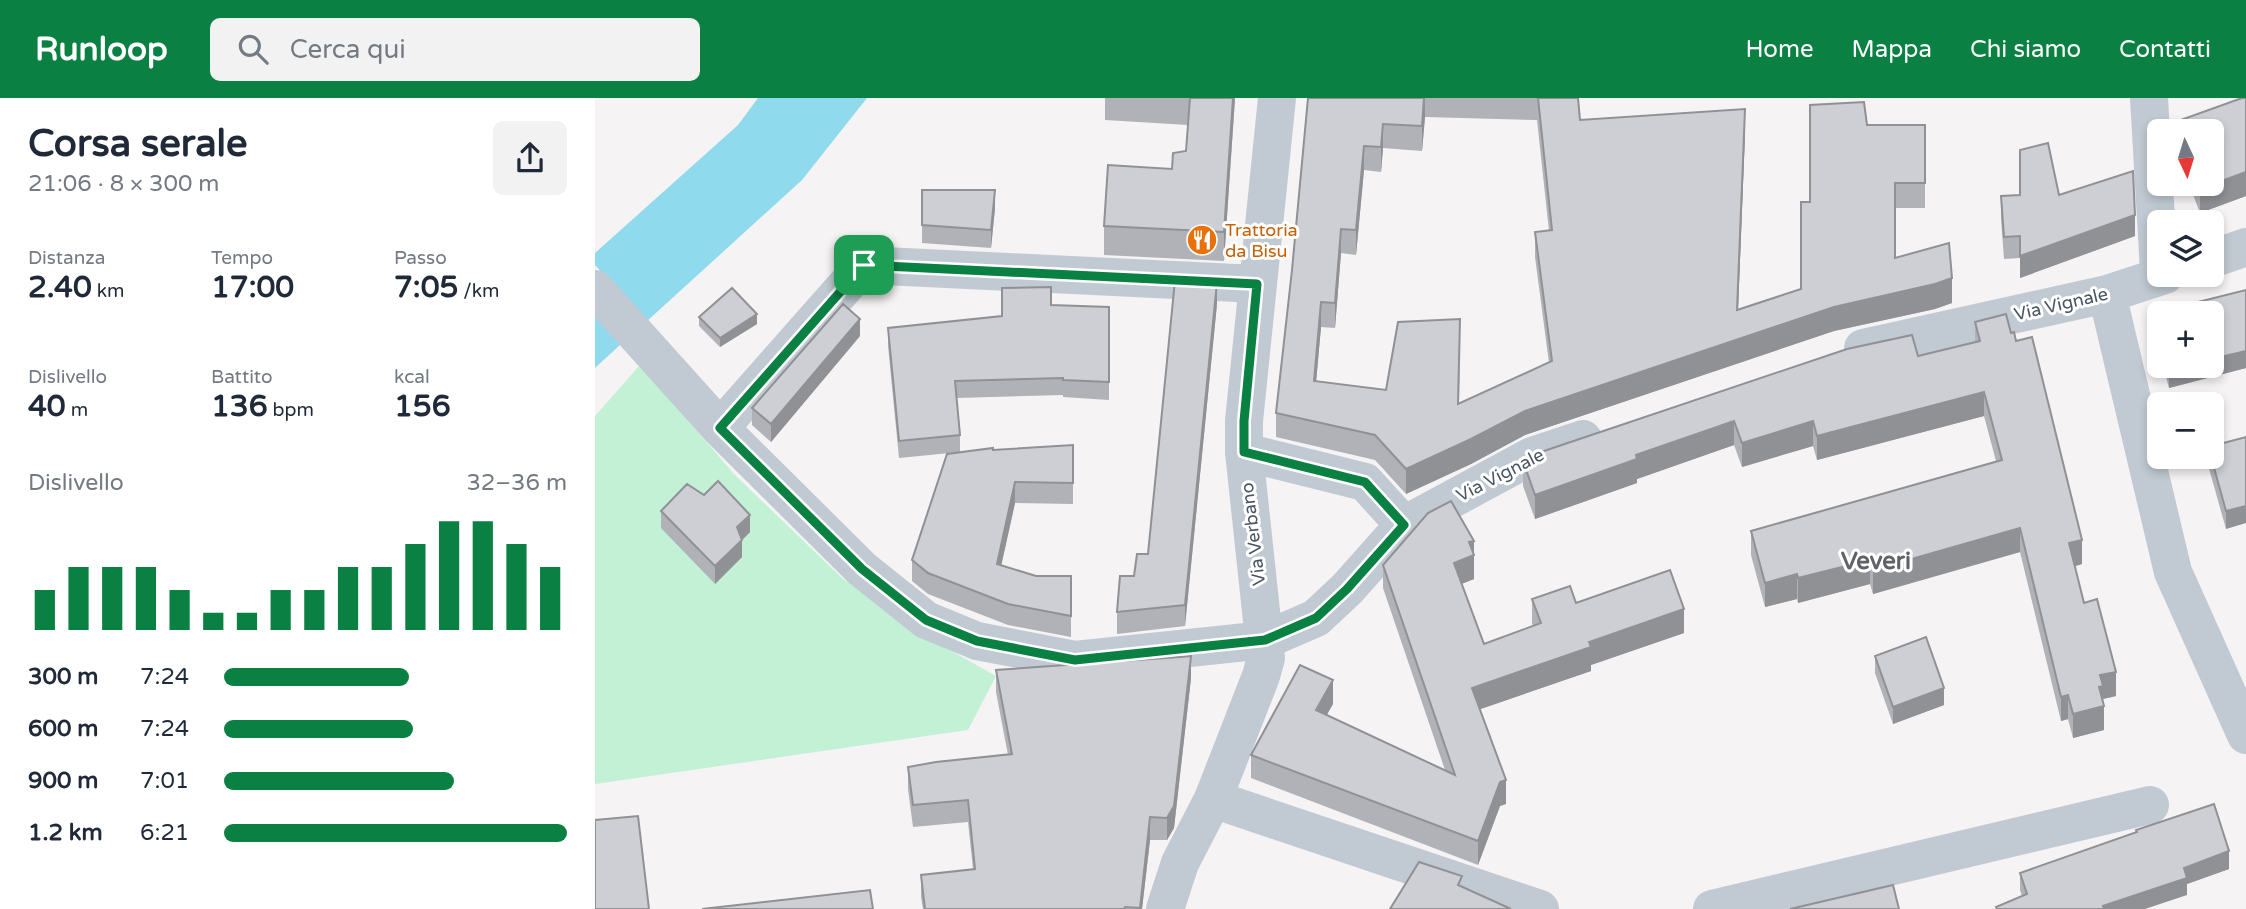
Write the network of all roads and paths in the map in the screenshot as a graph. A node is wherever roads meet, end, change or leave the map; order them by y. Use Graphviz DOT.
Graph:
graph roads {
  1 [pos="1277,98"];
  2 [pos="2149,98"];
  3 [pos="2157,210"];
  4 [pos="2246,247"];
  5 [pos="2224,255"];
  6 [pos="2147,279"];
  7 [pos="1257,284"];
  8 [pos="595,289"];
  9 [pos="2107,294"];
  10 [pos="1828,357"];
  11 [pos="720,428"];
  12 [pos="1610,430"];
  13 [pos="1244,452"];
  14 [pos="1404,525"];
  15 [pos="1265,640"];
  16 [pos="2246,735"];
  17 [pos="1213,799"];
  18 [pos="2150,805"];
  19 [pos="1165,909"];
  20 [pos="1540,909"];
  21 [pos="1712,909"];
  1 -- 7 [label="street, Via Verbano"];
  2 -- 3 [label="street"];
  4 -- 5 [label="street"];
  6 -- 9 [label="street, Via Vignale"];
  7 -- 11 [label="street"];
  7 -- 13 [label="street, Via Verbano"];
  8 -- 11 [label="street, Via Vignale"];
  9 -- 10 [label="street, Via Vignale"];
  9 -- 16 [label="street"];
  11 -- 15 [label="street, Via Vignale"];
  12 -- 14 [label="street, Via Vignale"];
  13 -- 14 [label="street"];
  13 -- 15 [label="street, Via Verbano"];
  14 -- 15 [label="street, Via Vignale"];
  15 -- 17 [label="street, Via Verbano"];
  17 -- 19 [label="street, Via Verbano"];
  17 -- 20 [label="street"];
  18 -- 21 [label="street"];
}
